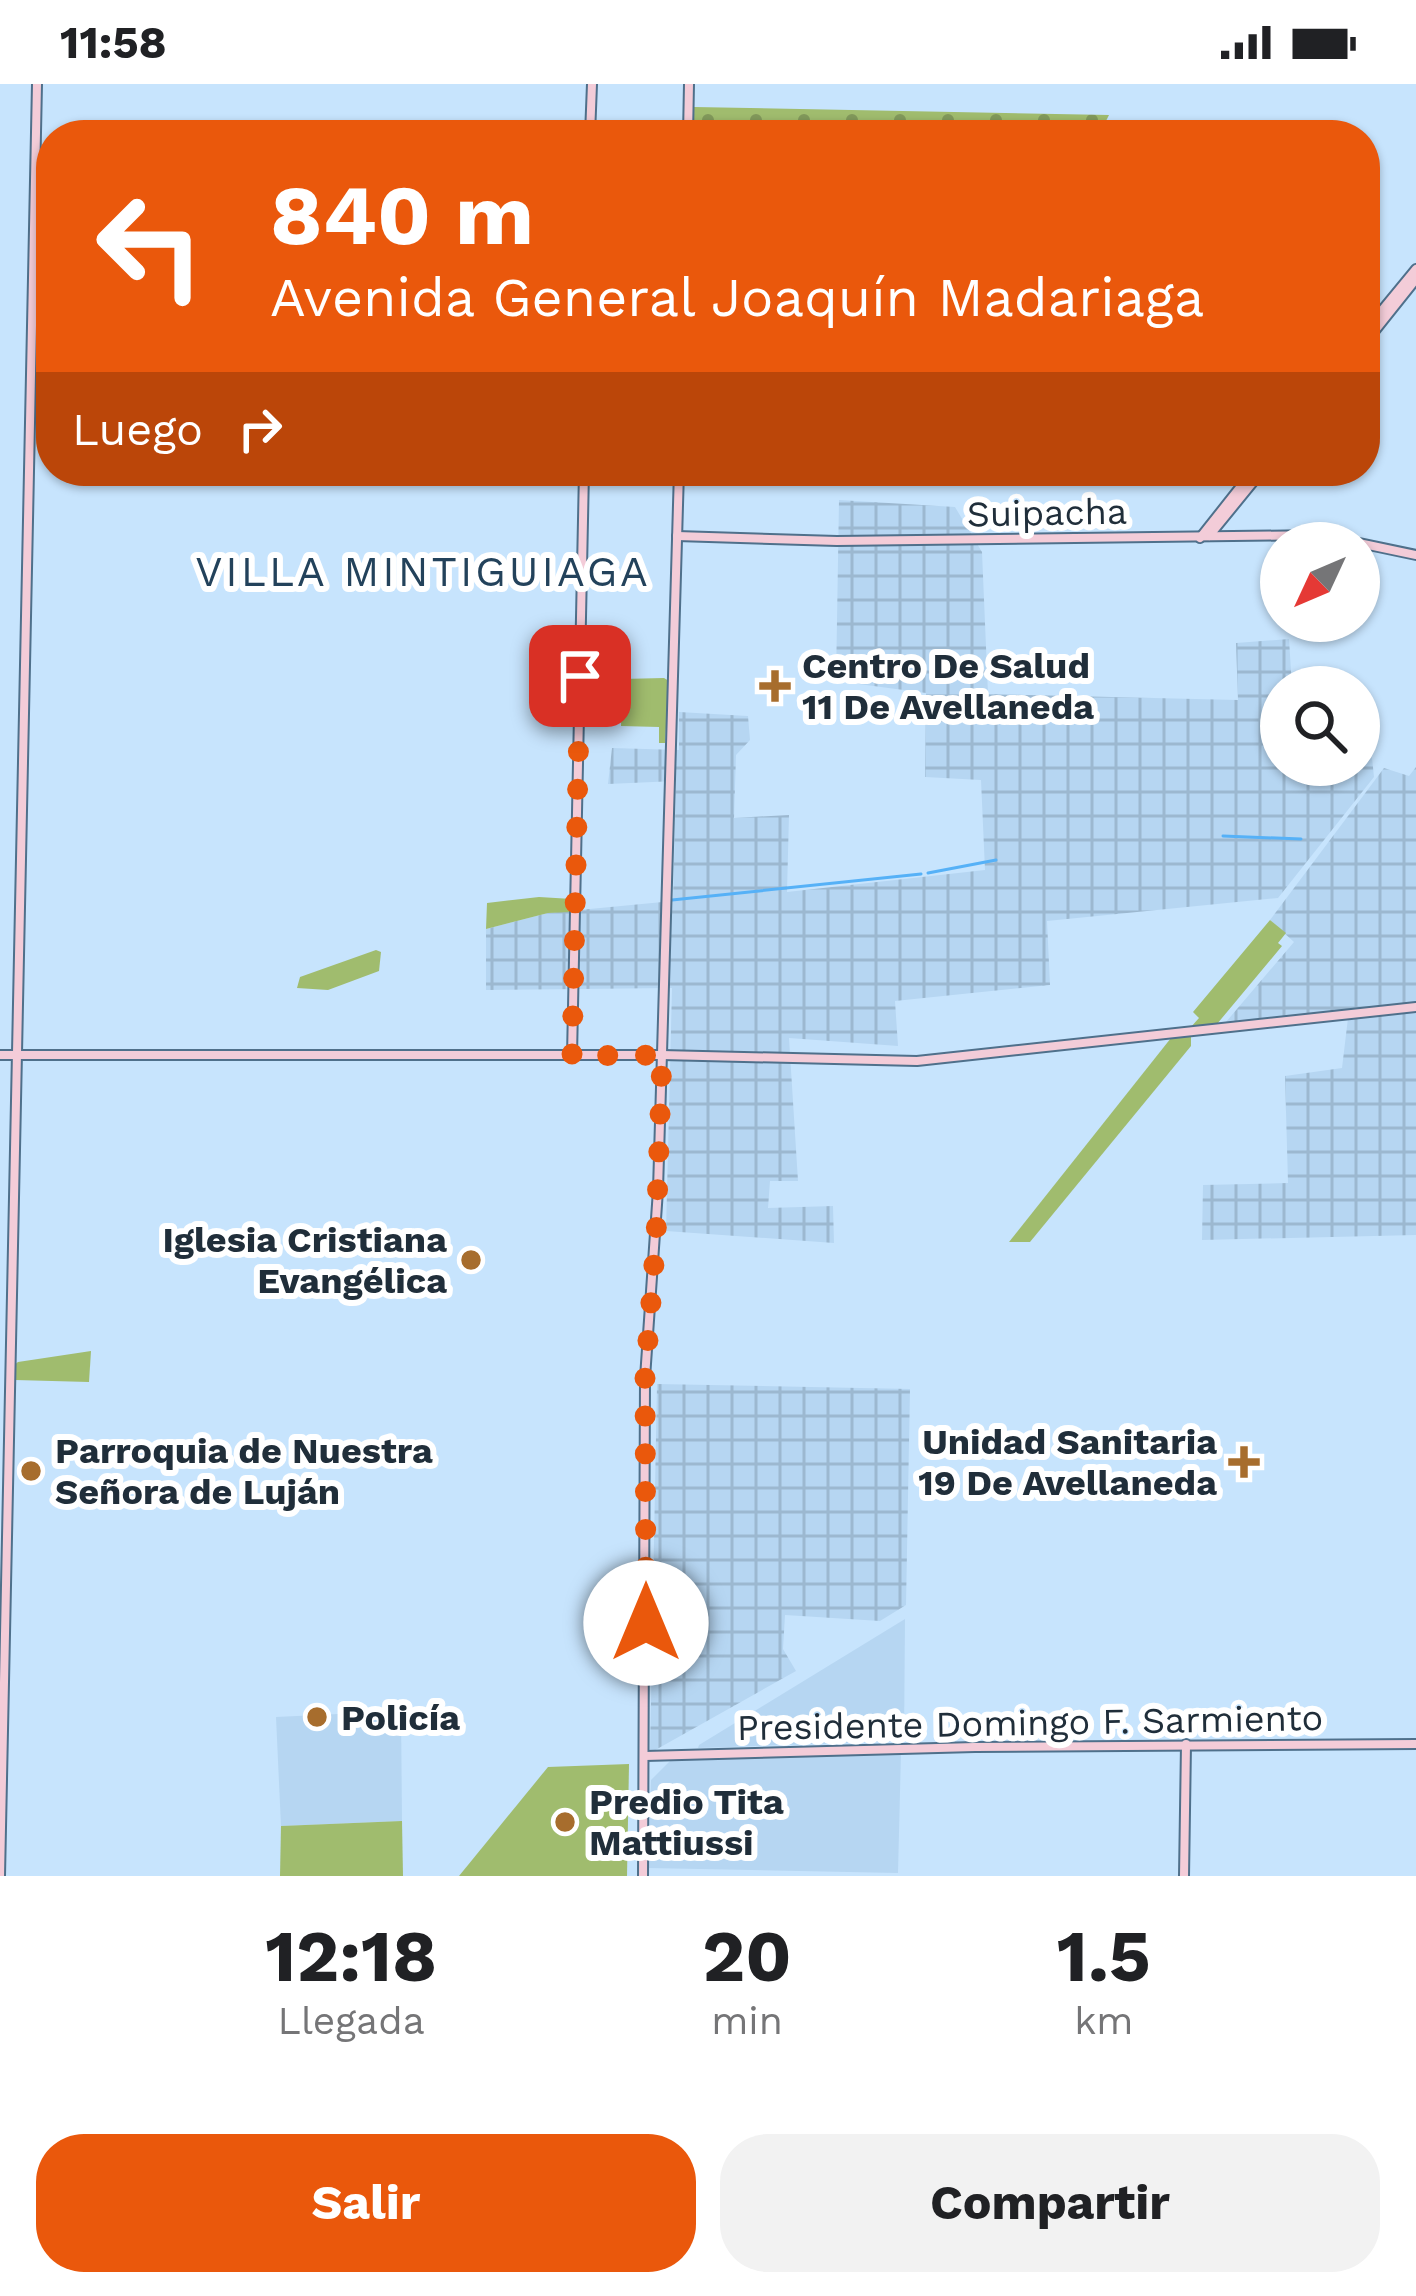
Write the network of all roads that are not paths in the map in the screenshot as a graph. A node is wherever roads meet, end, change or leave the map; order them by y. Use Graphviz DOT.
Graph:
graph roads {
  1 [pos="37,84"];
  2 [pos="592,84"];
  3 [pos="689,84"];
  4 [pos="36,120"];
  5 [pos="591,120"];
  6 [pos="688,120"];
  7 [pos="36,135"];
  8 [pos="1416,268"];
  9 [pos="1416,279"];
  10 [pos="1380,312"];
  11 [pos="1380,324"];
  12 [pos="584,486"];
  13 [pos="679,486"];
  14 [pos="1245,486"];
  15 [pos="677,536"];
  16 [pos="1204,537"];
  17 [pos="1416,555"];
  18 [pos="1416,1007"];
  19 [pos="0,1054"];
  20 [pos="18,1055"];
  21 [pos="662,1055"];
  22 [pos="572,1056"];
  23 [pos="1186,1744"];
  24 [pos="1416,1744"];
  25 [pos="643,1760"];
  26 [pos="1,1779"];
  27 [pos="0,1876"];
  28 [pos="643,1876"];
  29 [pos="1184,1876"];
  1 -- 4 [label="street"];
  2 -- 5 [label="street"];
  3 -- 6 [label="street"];
  7 -- 20 [label="street"];
  8 -- 10 [label="street"];
  9 -- 11 [label="street"];
  12 -- 22 [label="street"];
  13 -- 15 [label="street"];
  14 -- 16 [label="street"];
  15 -- 16 [label="street, Suipacha"];
  15 -- 21 [label="street"];
  16 -- 17 [label="street, Suipacha"];
  18 -- 21 [label="street"];
  19 -- 20 [label="street"];
  20 -- 22 [label="street"];
  20 -- 26 [label="street"];
  21 -- 22 [label="street"];
  21 -- 25 [label="street"];
  23 -- 24 [label="street, Presidente Domingo F. Sarmiento"];
  23 -- 25 [label="street, Presidente Domingo F. Sarmiento"];
  23 -- 29 [label="street"];
  25 -- 28 [label="street"];
  26 -- 27 [label="street"];
}
